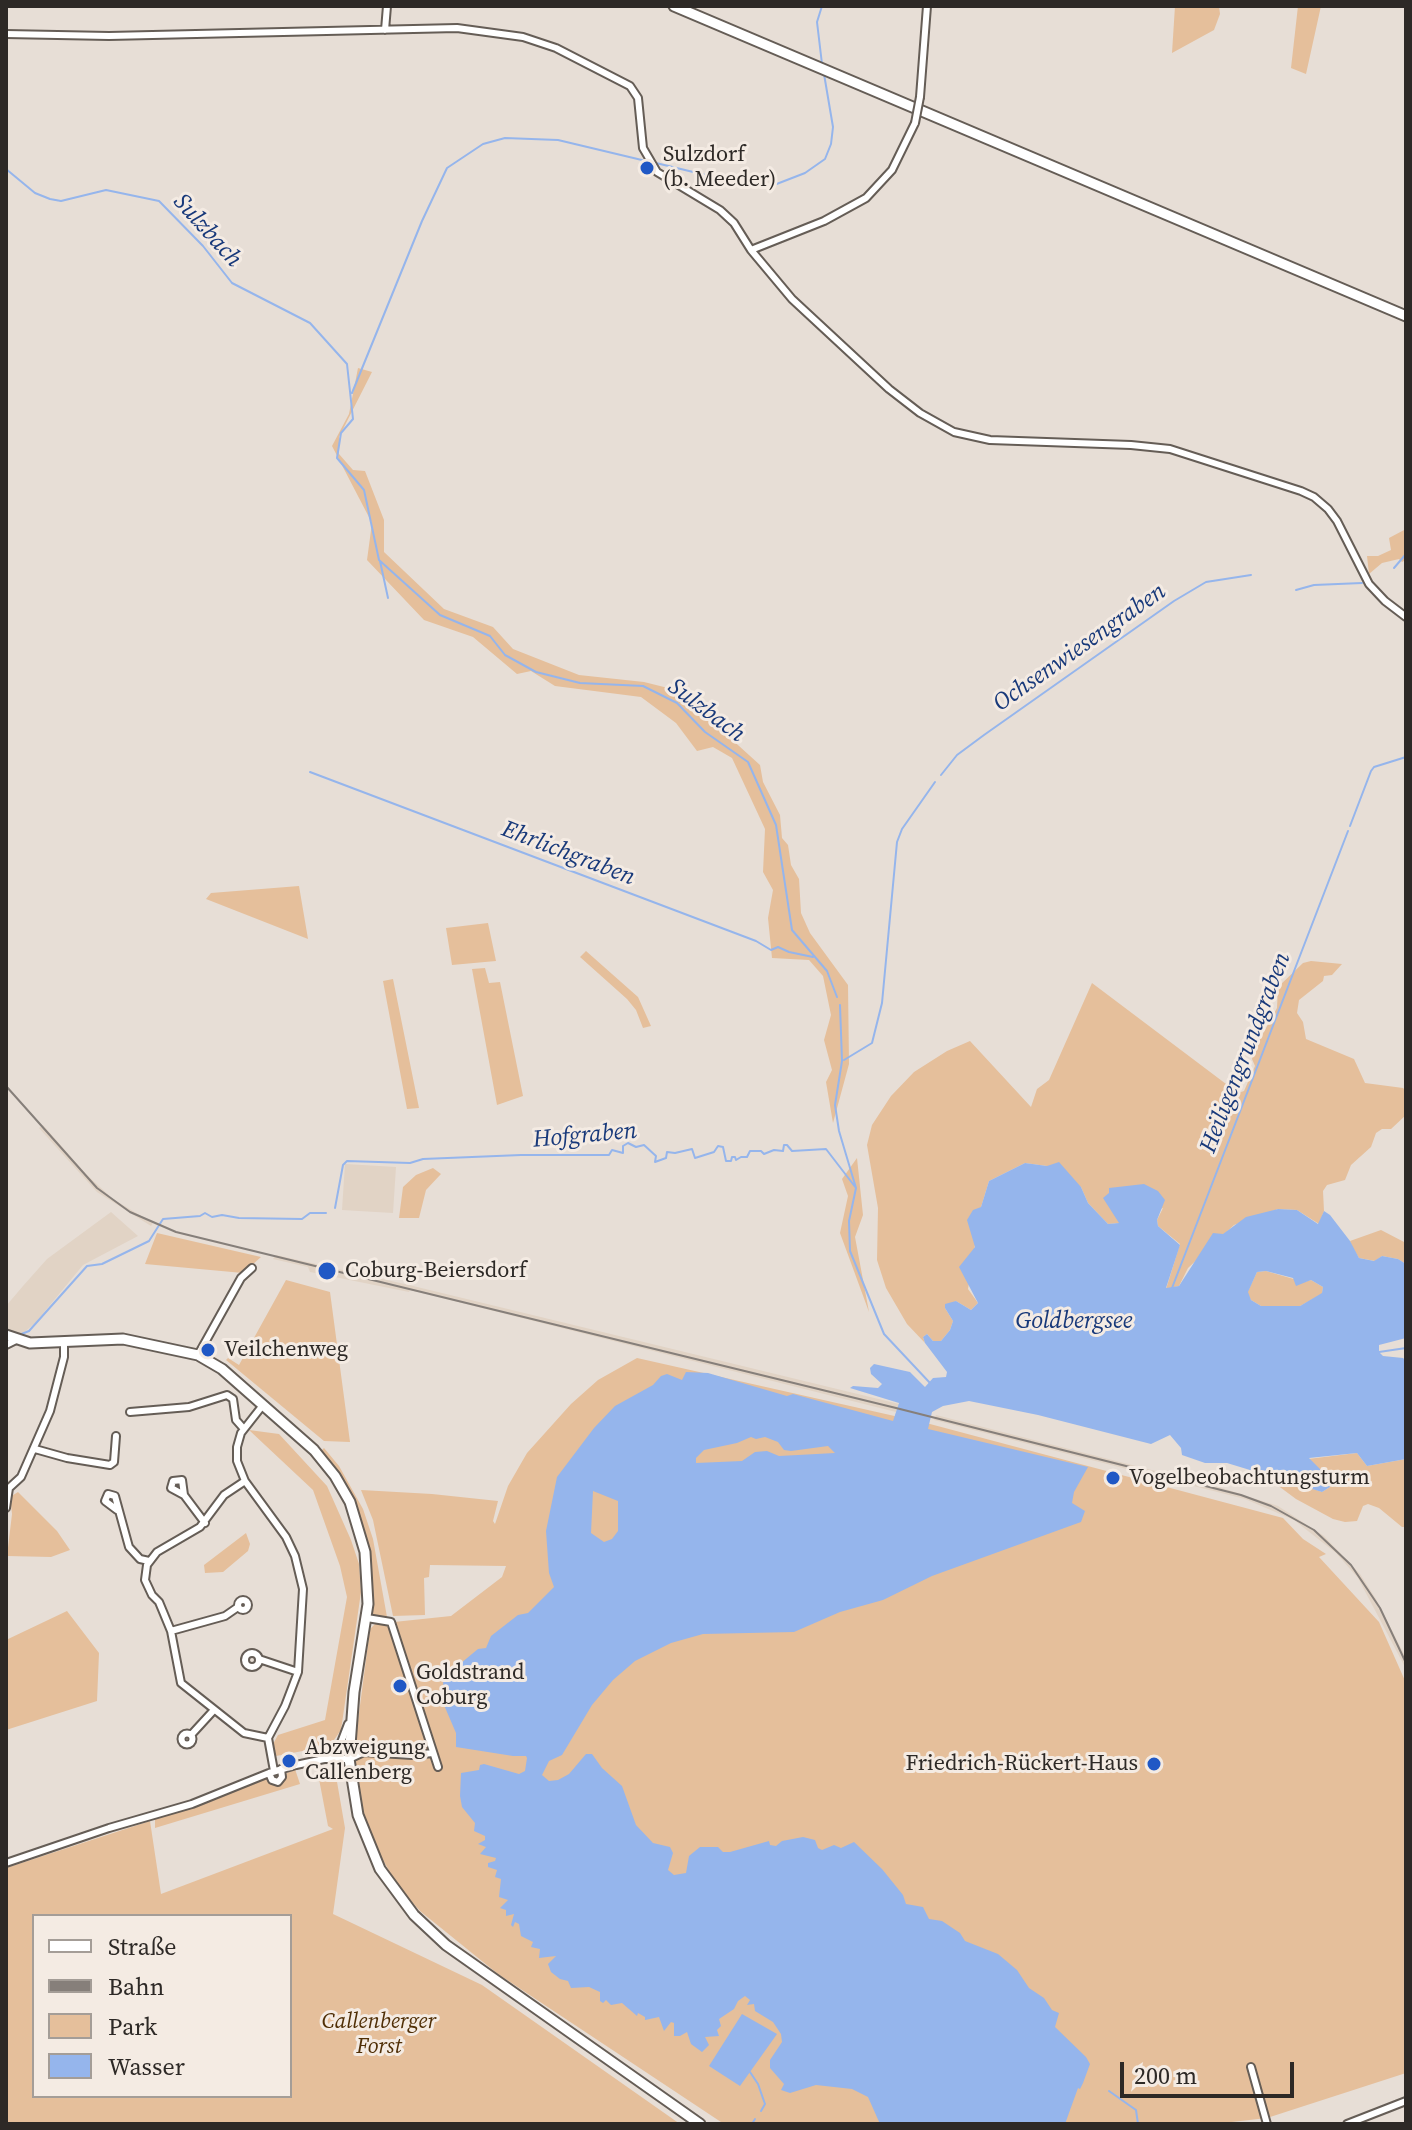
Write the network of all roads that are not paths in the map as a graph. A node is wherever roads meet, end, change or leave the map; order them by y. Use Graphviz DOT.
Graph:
graph roads {
  1 [pos="387,6"];
  2 [pos="674,6"];
  3 [pos="927,6"];
  4 [pos="385,30"];
  5 [pos="6,34"];
  6 [pos="751,250"];
  7 [pos="1406,316"];
  8 [pos="1406,617"];
  9 [pos="252,1268"];
  10 [pos="6,1335"];
  11 [pos="16,1340"];
  12 [pos="64,1342"];
  13 [pos="6,1345"];
  14 [pos="198,1355"];
  15 [pos="264,1404"];
  16 [pos="130,1412"];
  17 [pos="244,1429"];
  18 [pos="116,1436"];
  19 [pos="35,1449"];
  20 [pos="245,1481"];
  21 [pos="8,1488"];
  22 [pos="184,1495"];
  23 [pos="6,1508"];
  24 [pos="117,1510"];
  25 [pos="205,1523"];
  26 [pos="149,1561"];
  27 [pos="238,1607"];
  28 [pos="367,1618"];
  29 [pos="171,1631"];
  30 [pos="259,1659"];
  31 [pos="298,1672"];
  32 [pos="213,1711"];
  33 [pos="352,1714"];
  34 [pos="191,1735"];
  35 [pos="268,1738"];
  36 [pos="332,1753"];
  37 [pos="349,1753"];
  38 [pos="433,1753"];
  39 [pos="324,1759"];
  40 [pos="438,1767"];
  41 [pos="275,1771"];
  42 [pos="6,1863"];
  43 [pos="1251,2067"];
  44 [pos="1406,2101"];
  45 [pos="700,2124"];
  46 [pos="1267,2124"];
  47 [pos="1347,2124"];
  1 -- 4 [label="street"];
  2 -- 7 [label="street"];
  3 -- 6 [label="street, bridge"];
  4 -- 5 [label="street"];
  4 -- 6 [label="street"];
  6 -- 8 [label="street"];
  9 -- 14 [label="street"];
  10 -- 11 [label="street"];
  11 -- 12 [label="street"];
  11 -- 13 [label="street"];
  12 -- 14 [label="street"];
  12 -- 19 [label="street"];
  14 -- 15 [label="street"];
  15 -- 17 [label="street"];
  15 -- 28 [label="street"];
  16 -- 17 [label="street"];
  17 -- 20 [label="street"];
  18 -- 19 [label="street"];
  19 -- 21 [label="street"];
  20 -- 25 [label="street"];
  20 -- 31 [label="street"];
  21 -- 23 [label="street"];
  22 -- 25 [label="street"];
  24 -- 26 [label="street"];
  25 -- 26 [label="street"];
  26 -- 29 [label="street"];
  27 -- 29 [label="street"];
  28 -- 33 [label="street"];
  28 -- 38 [label="street"];
  29 -- 32 [label="street"];
  30 -- 31 [label="street"];
  31 -- 35 [label="street"];
  32 -- 34 [label="street"];
  32 -- 35 [label="street"];
  33 -- 36 [label="street"];
  33 -- 37 [label="street"];
  35 -- 41 [label="street"];
  36 -- 37 [label="street"];
  36 -- 39 [label="street"];
  37 -- 38 [label="street"];
  37 -- 39 [label="street"];
  37 -- 45 [label="street"];
  38 -- 40 [label="street"];
  39 -- 41 [label="street"];
  41 -- 42 [label="street"];
  43 -- 46 [label="street"];
  44 -- 47 [label="street"];
}
